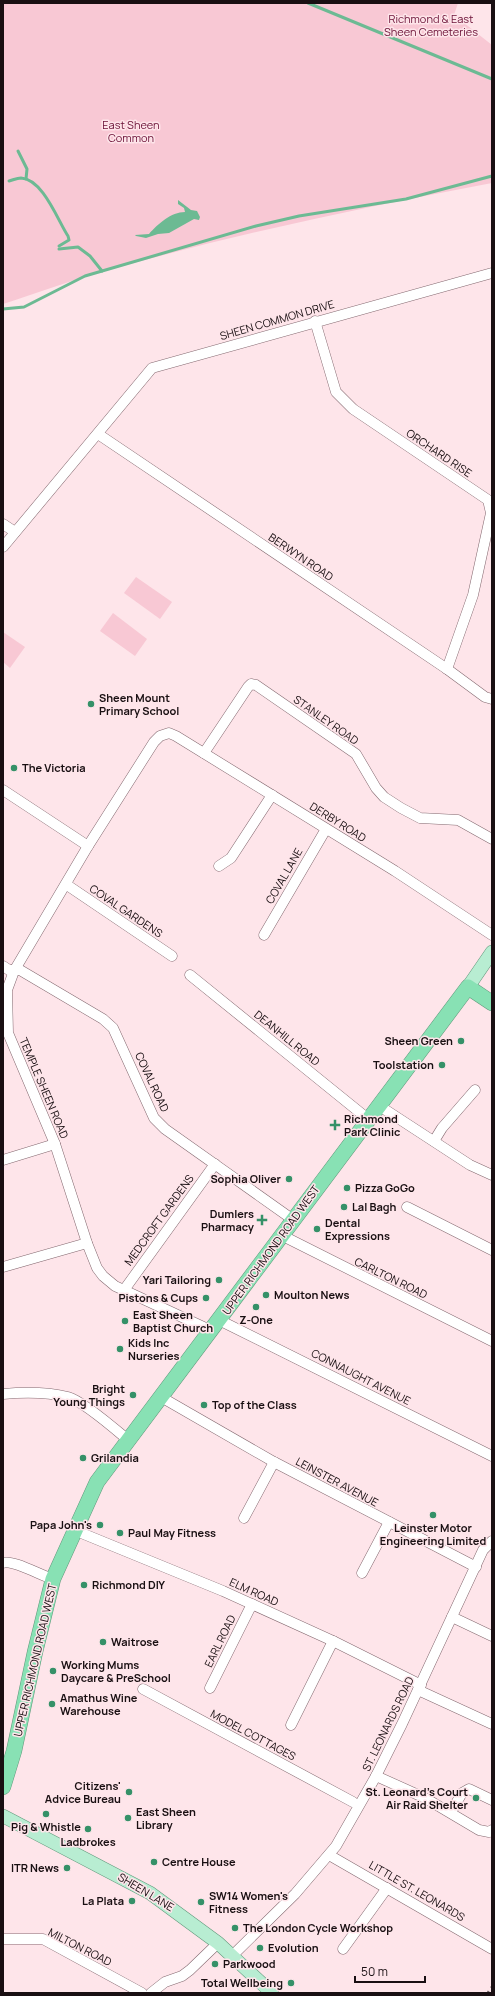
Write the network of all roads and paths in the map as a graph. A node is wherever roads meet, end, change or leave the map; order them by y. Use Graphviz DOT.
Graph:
graph roads {
  1 [pos="492,273"];
  2 [pos="315,321"];
  3 [pos="98,434"];
  4 [pos="3,524"];
  5 [pos="15,532"];
  6 [pos="3,547"];
  7 [pos="447,668"];
  8 [pos="492,700"];
  9 [pos="169,733"];
  10 [pos="204,753"];
  11 [pos="3,790"];
  12 [pos="272,796"];
  13 [pos="326,829"];
  14 [pos="492,839"];
  15 [pos="88,846"];
  16 [pos="219,866"];
  17 [pos="66,885"];
  18 [pos="264,935"];
  19 [pos="492,935"];
  20 [pos="492,952"];
  21 [pos="172,956"];
  22 [pos="3,966"];
  23 [pos="14,970"];
  24 [pos="190,975"];
  25 [pos="468,987"];
  26 [pos="492,1003"];
  27 [pos="475,1090"];
  28 [pos="378,1105"];
  29 [pos="368,1119"];
  30 [pos="434,1141"];
  31 [pos="55,1144"];
  32 [pos="3,1160"];
  33 [pos="215,1164"];
  34 [pos="492,1175"];
  35 [pos="407,1207"];
  36 [pos="292,1219"];
  37 [pos="281,1235"];
  38 [pos="87,1243"];
  39 [pos="492,1250"];
  40 [pos="3,1267"];
  41 [pos="124,1290"];
  42 [pos="215,1325"];
  43 [pos="492,1341"];
  44 [pos="3,1394"];
  45 [pos="161,1397"];
  46 [pos="128,1440"];
  47 [pos="492,1456"];
  48 [pos="274,1462"];
  49 [pos="244,1518"];
  50 [pos="389,1522"];
  51 [pos="74,1530"];
  52 [pos="491,1540"];
  53 [pos="5,1562"];
  54 [pos="476,1567"];
  55 [pos="362,1573"];
  56 [pos="53,1579"];
  57 [pos="252,1604"];
  58 [pos="452,1617"];
  59 [pos="492,1636"];
  60 [pos="334,1641"];
  61 [pos="210,1688"];
  62 [pos="420,1688"];
  63 [pos="143,1689"];
  64 [pos="492,1724"];
  65 [pos="291,1725"];
  66 [pos="376,1776"];
  67 [pos="3,1787"];
  68 [pos="492,1800"];
  69 [pos="353,1802"];
  70 [pos="450,1812"];
  71 [pos="3,1816"];
  72 [pos="492,1830"];
  73 [pos="329,1855"];
  74 [pos="386,1888"];
  75 [pos="3,1939"];
  76 [pos="218,1943"];
  77 [pos="343,1949"];
  78 [pos="492,1949"];
  79 [pos="232,1955"];
  80 [pos="142,1993"];
  81 [pos="151,1993"];
  82 [pos="272,1993"];
  1 -- 2 [label="street, SHEEN COMMON DRIVE"];
  2 -- 3 [label="street, SHEEN COMMON DRIVE"];
  2 -- 7 [label="street, ORCHARD RISE"];
  3 -- 5 [label="street, SHEEN COMMON DRIVE"];
  3 -- 7 [label="street, BERWYN ROAD"];
  4 -- 5 [label="street"];
  5 -- 6 [label="street, SHEEN COMMON DRIVE"];
  7 -- 8 [label="street, BERWYN ROAD"];
  9 -- 10 [label="street, DERBY ROAD"];
  9 -- 15 [label="street, TEMPLE SHEEN ROAD"];
  10 -- 12 [label="street, DERBY ROAD"];
  10 -- 14 [label="street, STANLEY ROAD"];
  11 -- 15 [label="street"];
  12 -- 13 [label="street, DERBY ROAD"];
  12 -- 16 [label="street"];
  13 -- 18 [label="street, COVAL LANE"];
  13 -- 19 [label="street, DERBY ROAD"];
  15 -- 17 [label="street, TEMPLE SHEEN ROAD"];
  17 -- 21 [label="street, COVAL GARDENS"];
  17 -- 23 [label="street, TEMPLE SHEEN ROAD"];
  20 -- 25 [label="main road, UPPER RICHMOND ROAD WEST"];
  22 -- 23 [label="street, COVAL ROAD"];
  23 -- 31 [label="street, TEMPLE SHEEN ROAD"];
  23 -- 33 [label="street, COVAL ROAD"];
  24 -- 29 [label="street, DEANHILL ROAD"];
  25 -- 26 [label="highway"];
  25 -- 28 [label="highway, UPPER RICHMOND ROAD WEST"];
  27 -- 30 [label="street"];
  28 -- 29 [label="highway, UPPER RICHMOND ROAD WEST"];
  28 -- 30 [label="street"];
  29 -- 36 [label="highway, UPPER RICHMOND ROAD WEST"];
  30 -- 34 [label="street"];
  31 -- 32 [label="street"];
  31 -- 38 [label="street, TEMPLE SHEEN ROAD"];
  33 -- 36 [label="street, COVAL ROAD"];
  33 -- 41 [label="street, MEDCROFT GARDENS"];
  35 -- 39 [label="street"];
  36 -- 37 [label="highway, UPPER RICHMOND ROAD WEST"];
  37 -- 42 [label="highway, UPPER RICHMOND ROAD WEST"];
  37 -- 43 [label="street, CARLTON ROAD"];
  38 -- 40 [label="street"];
  38 -- 41 [label="street, TEMPLE SHEEN ROAD"];
  41 -- 42 [label="street, TEMPLE SHEEN ROAD"];
  42 -- 45 [label="highway, UPPER RICHMOND ROAD WEST"];
  42 -- 47 [label="street, CONNAUGHT AVENUE"];
  44 -- 46 [label="street"];
  45 -- 46 [label="highway, UPPER RICHMOND ROAD WEST"];
  45 -- 48 [label="street, LEINSTER AVENUE"];
  46 -- 51 [label="highway, UPPER RICHMOND ROAD WEST"];
  48 -- 49 [label="street"];
  48 -- 50 [label="street, LEINSTER AVENUE"];
  50 -- 54 [label="street, LEINSTER AVENUE"];
  50 -- 55 [label="street"];
  51 -- 56 [label="highway, UPPER RICHMOND ROAD WEST"];
  51 -- 57 [label="street, ELM ROAD"];
  52 -- 54 [label="street, ST. LEONARDS ROAD"];
  53 -- 56 [label="street"];
  54 -- 58 [label="street, ST. LEONARDS ROAD"];
  56 -- 67 [label="highway, UPPER RICHMOND ROAD WEST"];
  57 -- 60 [label="street, ELM ROAD"];
  57 -- 61 [label="street, EARL ROAD"];
  58 -- 59 [label="street"];
  58 -- 62 [label="street, ST. LEONARDS ROAD"];
  60 -- 62 [label="street, ELM ROAD"];
  60 -- 65 [label="street"];
  62 -- 64 [label="street, ELM ROAD"];
  62 -- 66 [label="street, ST. LEONARDS ROAD"];
  63 -- 69 [label="street, MODEL COTTAGES"];
  66 -- 70 [label="street"];
  66 -- 73 [label="street, ST. LEONARDS ROAD"];
  68 -- 70 [label="street"];
  70 -- 72 [label="street"];
  71 -- 76 [label="main road, SHEEN LANE"];
  73 -- 74 [label="street, LITTLE ST. LEONARDS"];
  73 -- 79 [label="street, ST. LEONARDS ROAD"];
  74 -- 77 [label="street"];
  74 -- 78 [label="street, LITTLE ST. LEONARDS"];
  75 -- 80 [label="street, MILTON ROAD"];
  76 -- 79 [label="main road, SHEEN LANE"];
  76 -- 81 [label="street"];
  79 -- 82 [label="main road, SHEEN LANE"];
}
